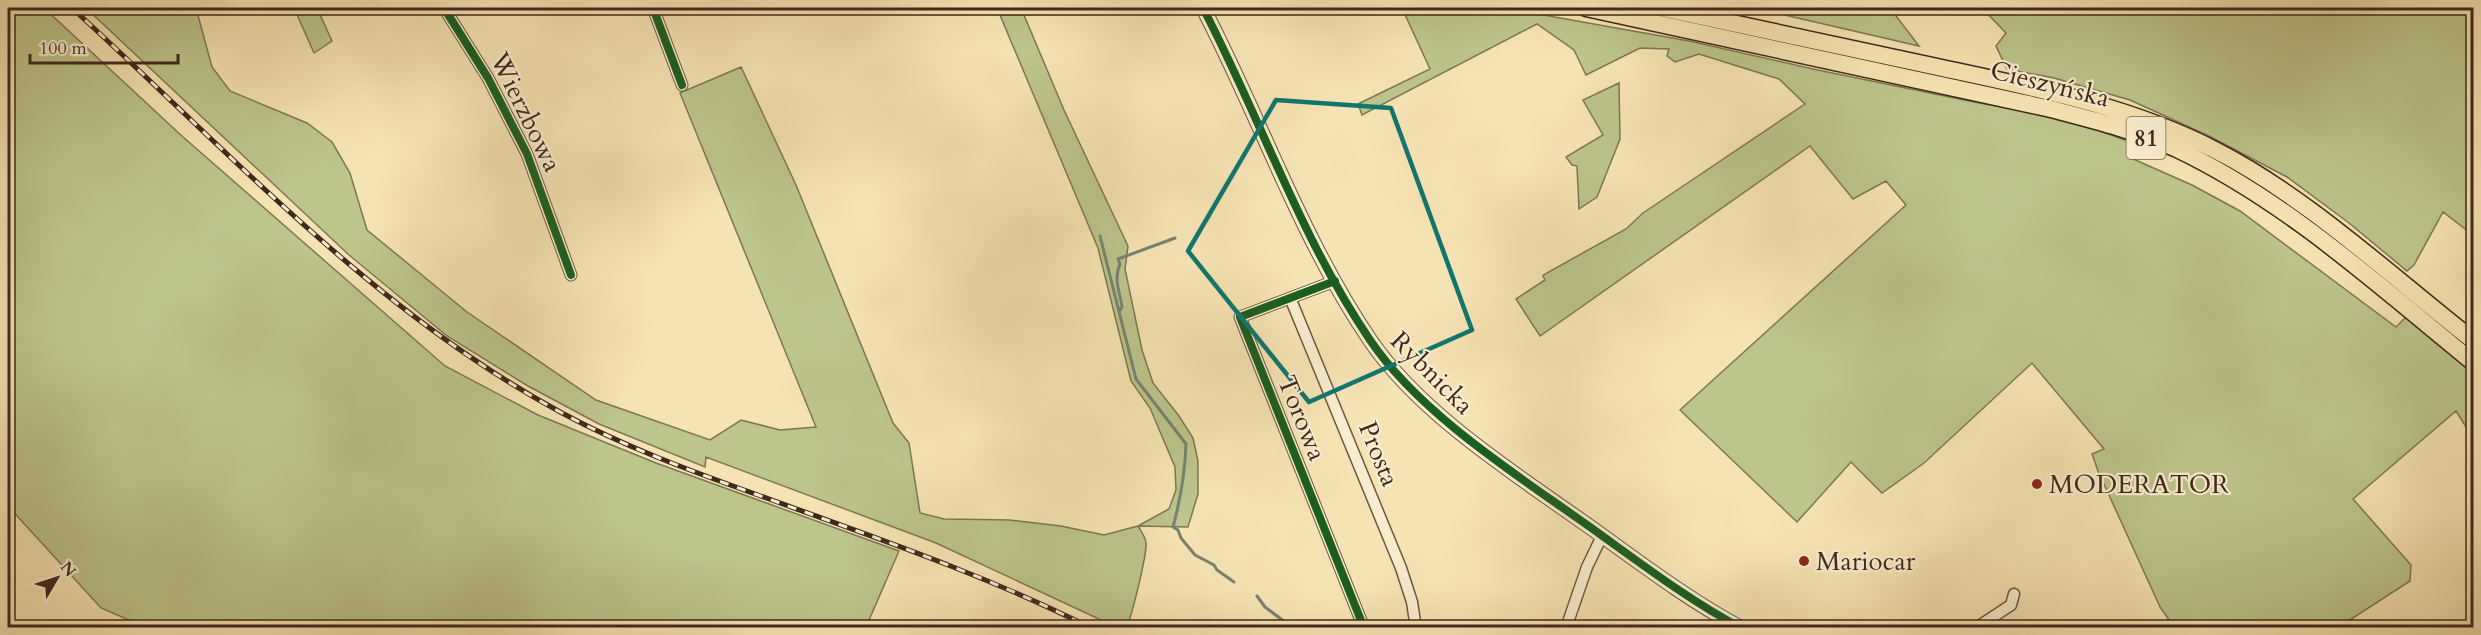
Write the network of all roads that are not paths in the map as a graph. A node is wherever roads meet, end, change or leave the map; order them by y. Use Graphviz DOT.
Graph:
graph roads {
  1 [pos="444,8"];
  2 [pos="653,8"];
  3 [pos="1203,8"];
  4 [pos="1586,8"];
  5 [pos="1662,8"];
  6 [pos="682,85"];
  7 [pos="571,275"];
  8 [pos="1335,281"];
  9 [pos="1291,300"];
  10 [pos="2474,341"];
  11 [pos="2474,363"];
  12 [pos="1602,536"];
  13 [pos="2014,594"];
  14 [pos="1364,627"];
  15 [pos="1416,627"];
  16 [pos="1566,627"];
  17 [pos="1741,627"];
  18 [pos="1976,627"];
  1 -- 7 [label="street, Wierzbowa"];
  2 -- 6 [label="street"];
  3 -- 8 [label="street, Rybnicka"];
  4 -- 11 [label="main road, Cieszyńska / 81"];
  5 -- 10 [label="main road, Cieszyńska / 81"];
  8 -- 9 [label="street, Torowa"];
  8 -- 12 [label="street, Rybnicka"];
  9 -- 14 [label="street, Torowa"];
  9 -- 15 [label="street, Prosta"];
  12 -- 16 [label="street"];
  12 -- 17 [label="street, Rybnicka"];
  13 -- 18 [label="street"];
}
